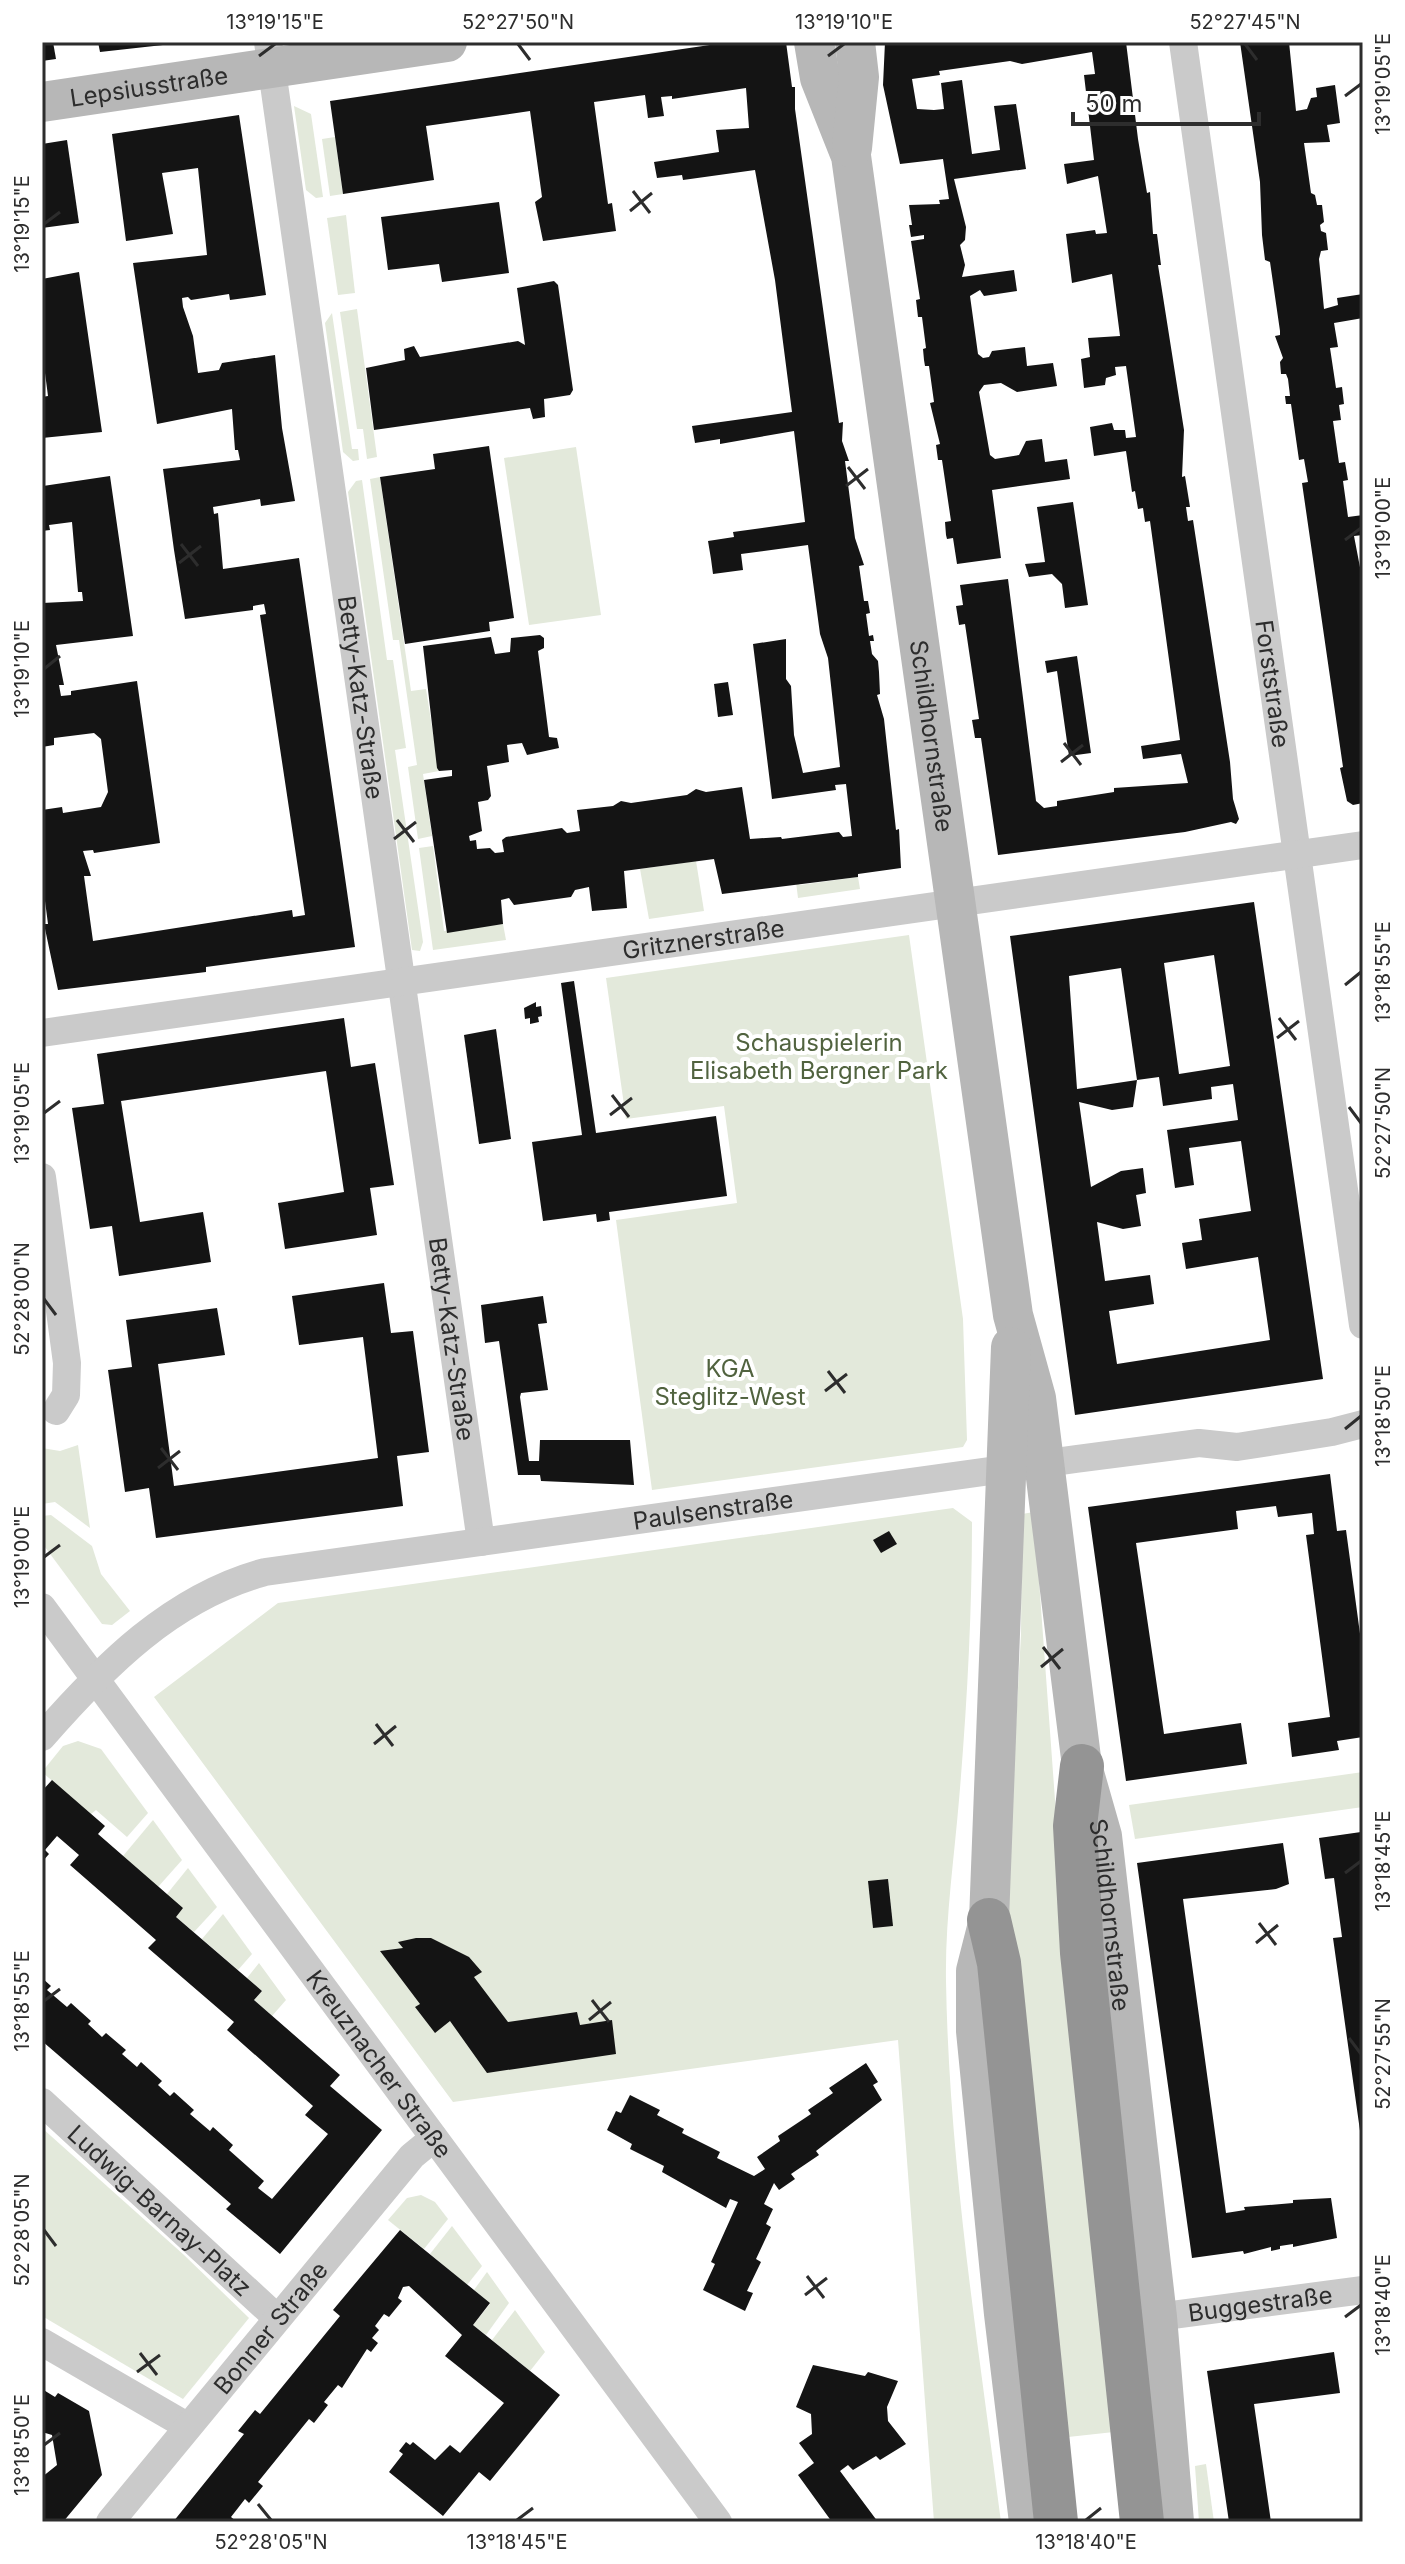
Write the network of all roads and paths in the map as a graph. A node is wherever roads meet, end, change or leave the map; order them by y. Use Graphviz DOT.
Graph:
graph roads {
  1 [pos="447,42"];
  2 [pos="814,42"];
  3 [pos="855,42"];
  4 [pos="1183,42"];
  5 [pos="270,55"];
  6 [pos="42,102"];
  7 [pos="851,156"];
  8 [pos="1363,845"];
  9 [pos="1296,854"];
  10 [pos="956,901"];
  11 [pos="401,981"];
  12 [pos="42,1033"];
  13 [pos="42,1177"];
  14 [pos="1013,1315"];
  15 [pos="1363,1325"];
  16 [pos="56,1411"];
  17 [pos="1363,1424"];
  18 [pos="1045,1463"];
  19 [pos="1004,1469"];
  20 [pos="481,1542"];
  21 [pos="42,1607"];
  22 [pos="94,1678"];
  23 [pos="42,1737"];
  24 [pos="1082,1766"];
  25 [pos="989,1920"];
  26 [pos="42,2102"];
  27 [pos="434,2138"];
  28 [pos="1363,2290"];
  29 [pos="1157,2317"];
  30 [pos="277,2318"];
  31 [pos="42,2342"];
  32 [pos="187,2426"];
  33 [pos="110,2522"];
  34 [pos="718,2522"];
  35 [pos="1029,2522"];
  36 [pos="1056,2522"];
  37 [pos="1142,2522"];
  38 [pos="1174,2522"];
  1 -- 5 [label="main road, Lepsiusstraße"];
  2 -- 7 [label="main road, Schildhornstraße"];
  3 -- 7 [label="main road, Schildhornstraße"];
  4 -- 9 [label="street, Forststraße"];
  5 -- 6 [label="main road, Lepsiusstraße"];
  5 -- 11 [label="street, Betty-Katz-Straße"];
  7 -- 10 [label="main road, Schildhornstraße"];
  8 -- 9 [label="street, Gritznerstraße"];
  9 -- 10 [label="street, Gritznerstraße"];
  9 -- 15 [label="street, Forststraße"];
  10 -- 11 [label="street, Gritznerstraße"];
  10 -- 14 [label="main road, Schildhornstraße"];
  11 -- 12 [label="street, Gritznerstraße"];
  11 -- 20 [label="street, Betty-Katz-Straße"];
  13 -- 16 [label="street"];
  14 -- 18 [label="main road, Schildhornstraße"];
  14 -- 19 [label="main road, Schildhornstraße"];
  17 -- 18 [label="street, Paulsenstraße"];
  18 -- 19 [label="street, Paulsenstraße"];
  18 -- 24 [label="main road, Schildhornstraße"];
  19 -- 20 [label="street, Paulsenstraße"];
  19 -- 25 [label="main road, Schildhornstraße"];
  20 -- 22 [label="street, Paulsenstraße"];
  21 -- 22 [label="street, Kreuznacher Straße"];
  22 -- 23 [label="street, Paulsenstraße"];
  22 -- 27 [label="street, Kreuznacher Straße"];
  24 -- 29 [label="main road, Schildhornstraße"];
  24 -- 37 [label="highway"];
  25 -- 35 [label="main road, Schildhornstraße"];
  25 -- 36 [label="highway"];
  26 -- 30 [label="street, Ludwig-Barnay-Platz"];
  27 -- 30 [label="street, Bonner Straße"];
  27 -- 34 [label="street, Kreuznacher Straße"];
  28 -- 29 [label="street, Buggestraße"];
  29 -- 38 [label="main road, Schildhornstraße"];
  30 -- 32 [label="street, Bonner Straße"];
  31 -- 32 [label="street"];
  32 -- 33 [label="street, Bonner Straße"];
}
